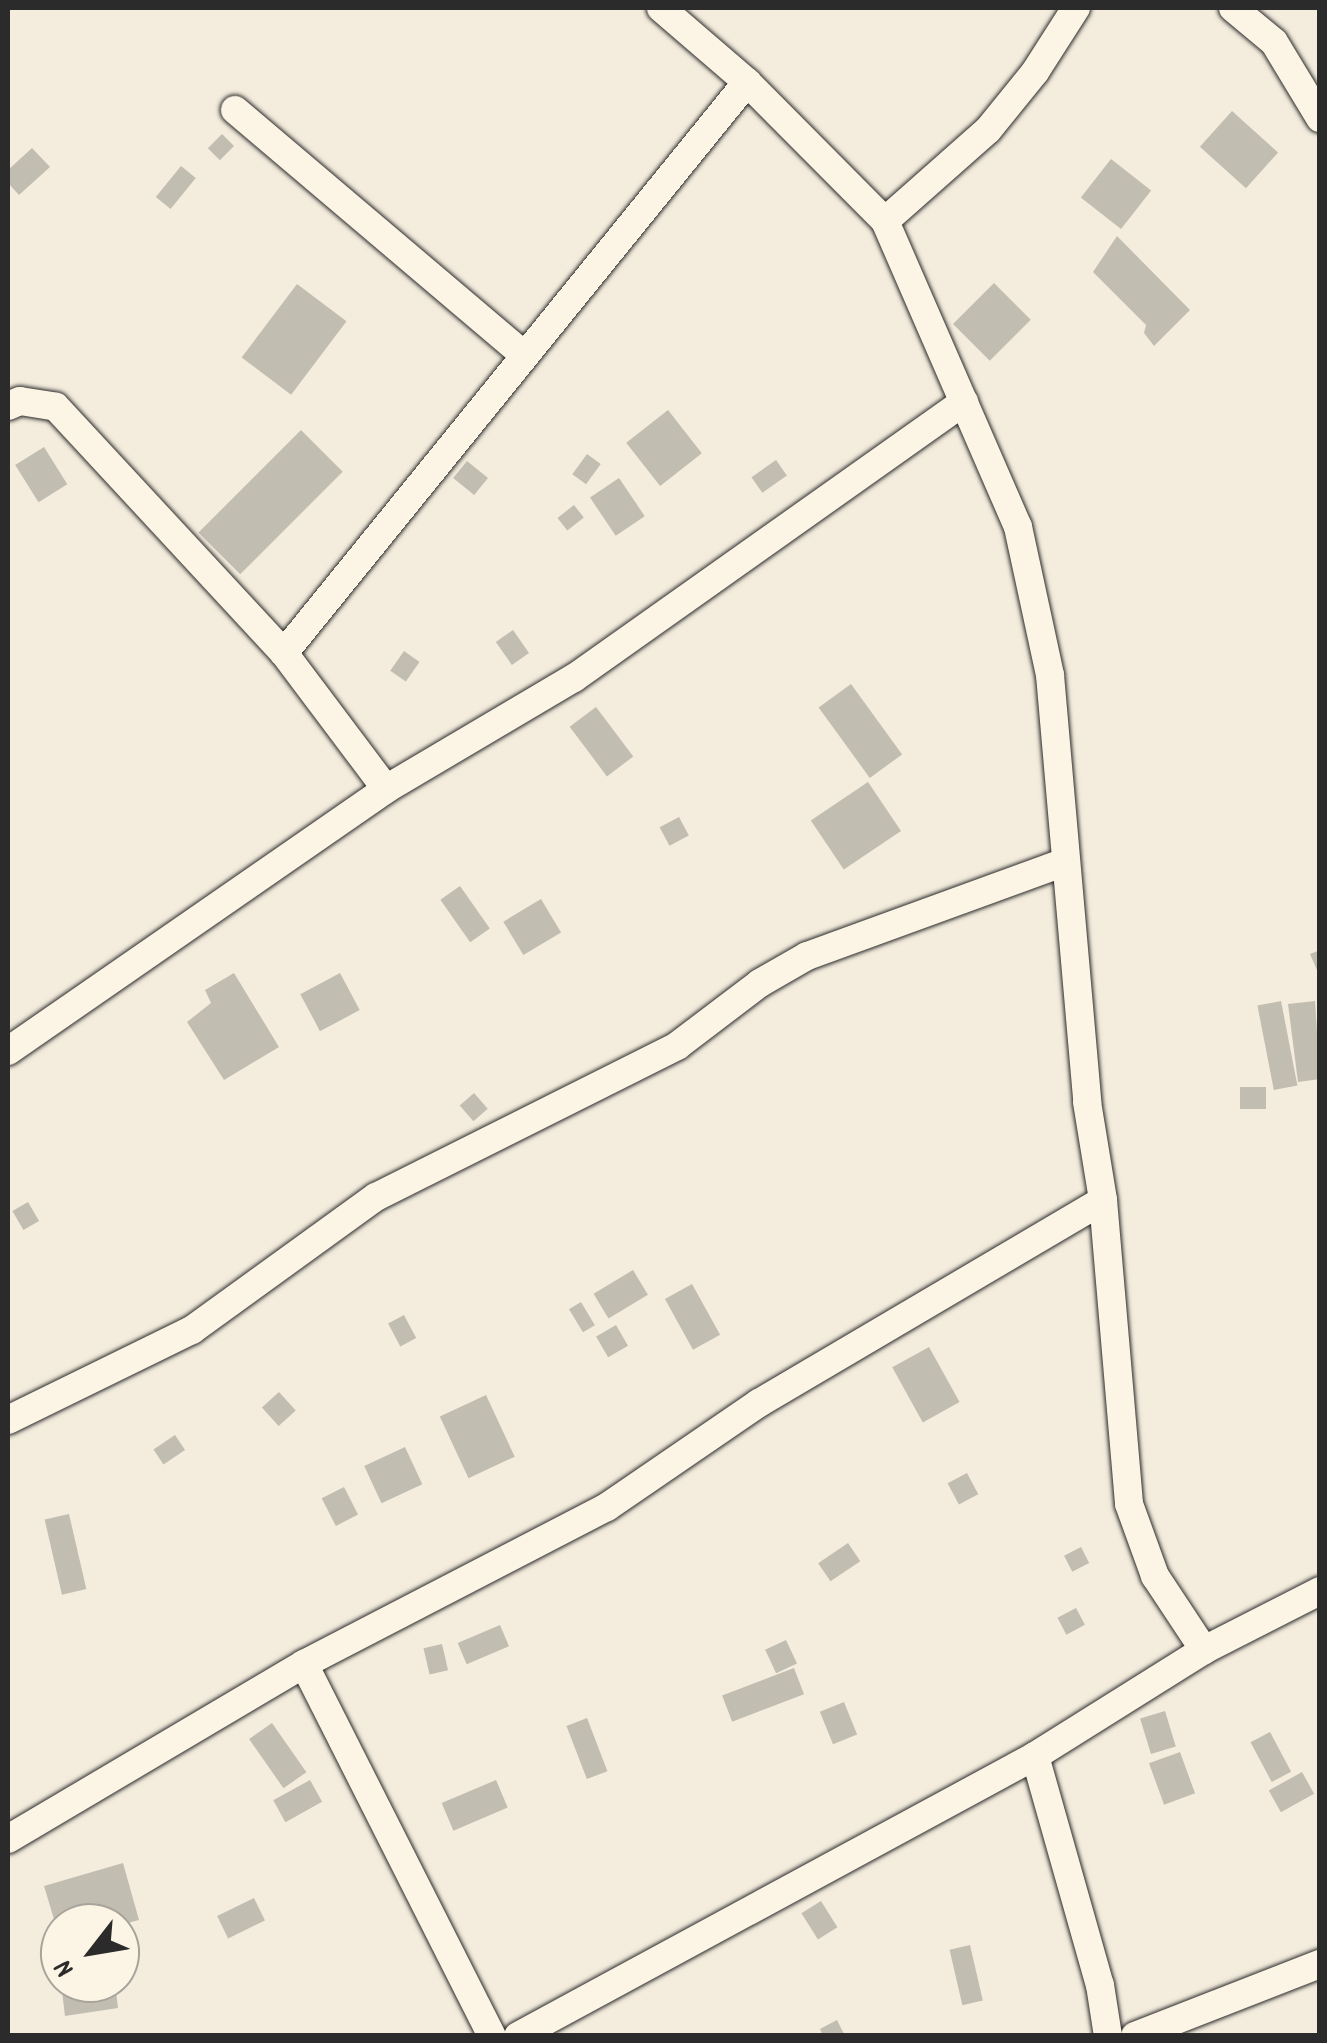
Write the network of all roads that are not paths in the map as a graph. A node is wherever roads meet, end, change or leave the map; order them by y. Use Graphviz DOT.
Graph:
graph roads {
  1 [pos="661,8"];
  2 [pos="1076,8"];
  3 [pos="1233,8"];
  4 [pos="747,82"];
  5 [pos="235,110"];
  6 [pos="1320,118"];
  7 [pos="884,222"];
  8 [pos="524,354"];
  9 [pos="964,402"];
  10 [pos="8,406"];
  11 [pos="284,653"];
  12 [pos="386,789"];
  13 [pos="1066,862"];
  14 [pos="8,1051"];
  15 [pos="1103,1200"];
  16 [pos="8,1420"];
  17 [pos="1320,1591"];
  18 [pos="1204,1650"];
  19 [pos="304,1664"];
  20 [pos="1035,1756"];
  21 [pos="8,1839"];
  22 [pos="1320,1964"];
  23 [pos="492,2036"];
  24 [pos="518,2036"];
  25 [pos="1108,2036"];
  26 [pos="1135,2036"];
  1 -- 4 [label="street"];
  2 -- 7 [label="street"];
  3 -- 6 [label="street"];
  4 -- 7 [label="street"];
  4 -- 8 [label="street"];
  5 -- 8 [label="street"];
  7 -- 9 [label="street"];
  8 -- 11 [label="street"];
  9 -- 12 [label="street"];
  9 -- 13 [label="street"];
  10 -- 11 [label="street"];
  11 -- 12 [label="street"];
  12 -- 14 [label="street"];
  13 -- 15 [label="street"];
  13 -- 16 [label="street"];
  15 -- 18 [label="street"];
  15 -- 19 [label="street"];
  17 -- 18 [label="street"];
  18 -- 20 [label="street"];
  19 -- 21 [label="street"];
  19 -- 23 [label="street"];
  20 -- 24 [label="street"];
  20 -- 25 [label="street"];
  22 -- 26 [label="street"];
}
